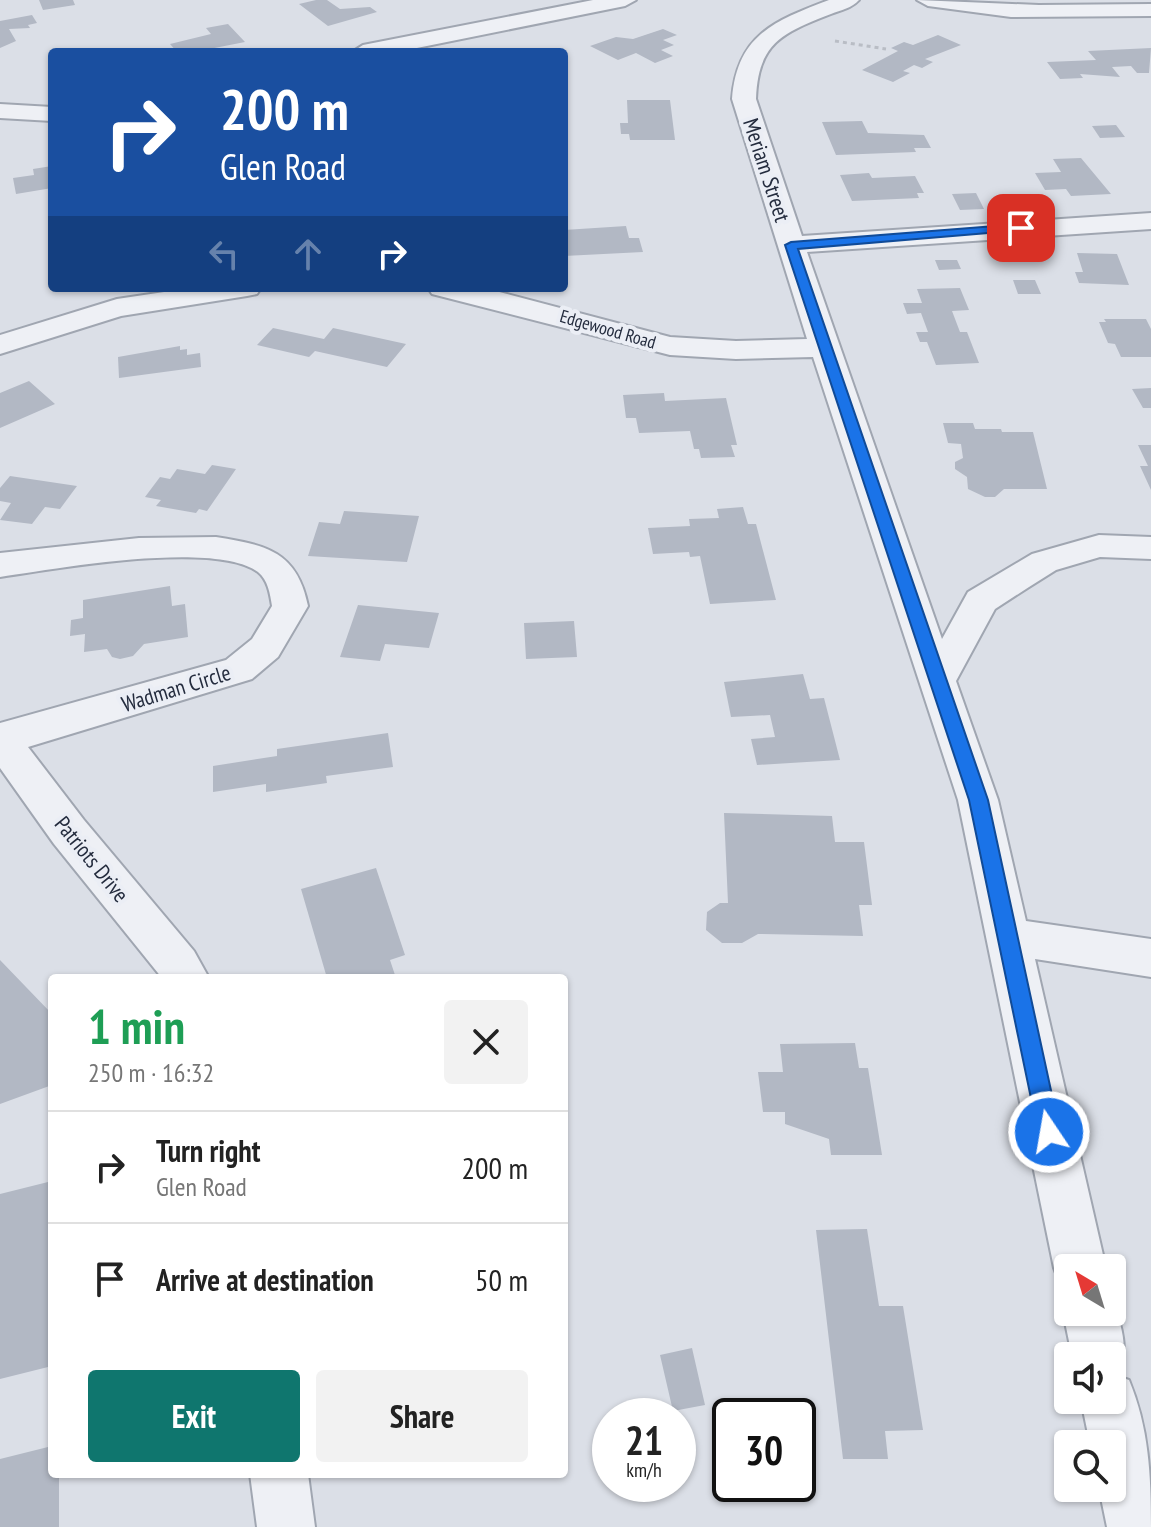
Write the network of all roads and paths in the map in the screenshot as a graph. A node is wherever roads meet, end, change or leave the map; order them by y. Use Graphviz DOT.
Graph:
graph roads {
  1 [pos="625,0"];
  2 [pos="928,0"];
  3 [pos="1151,10"];
  4 [pos="826,12"];
  5 [pos="383,48"];
  6 [pos="886,49"];
  7 [pos="0,111"];
  8 [pos="48,114"];
  9 [pos="1151,222"];
  10 [pos="791,245"];
  11 [pos="221,292"];
  12 [pos="460,292"];
  13 [pos="0,345"];
  14 [pos="825,347"];
  15 [pos="1151,548"];
  16 [pos="0,565"];
  17 [pos="939,678"];
  18 [pos="1,739"];
  19 [pos="1006,936"];
  20 [pos="1151,958"];
  21 [pos="184,974"];
  22 [pos="1077,1254"];
  23 [pos="1112,1414"];
  24 [pos="280,1478"];
  25 [pos="286,1527"];
  26 [pos="1136,1527"];
  1 -- 5 [label="street"];
  2 -- 3 [label="street"];
  4 -- 6 [label="path"];
  4 -- 10 [label="street, Meriam Street"];
  7 -- 8 [label="street"];
  9 -- 10 [label="street"];
  10 -- 14 [label="street, Meriam Street"];
  11 -- 13 [label="street"];
  12 -- 14 [label="street, Edgewood Road"];
  14 -- 17 [label="street, Meriam Street"];
  15 -- 17 [label="street"];
  16 -- 18 [label="street, Wadman Circle"];
  17 -- 19 [label="street, Meriam Street"];
  18 -- 21 [label="street, Patriots Drive"];
  19 -- 20 [label="street"];
  19 -- 22 [label="street, Meriam Street"];
  23 -- 26 [label="street"];
  24 -- 25 [label="street"];
}
